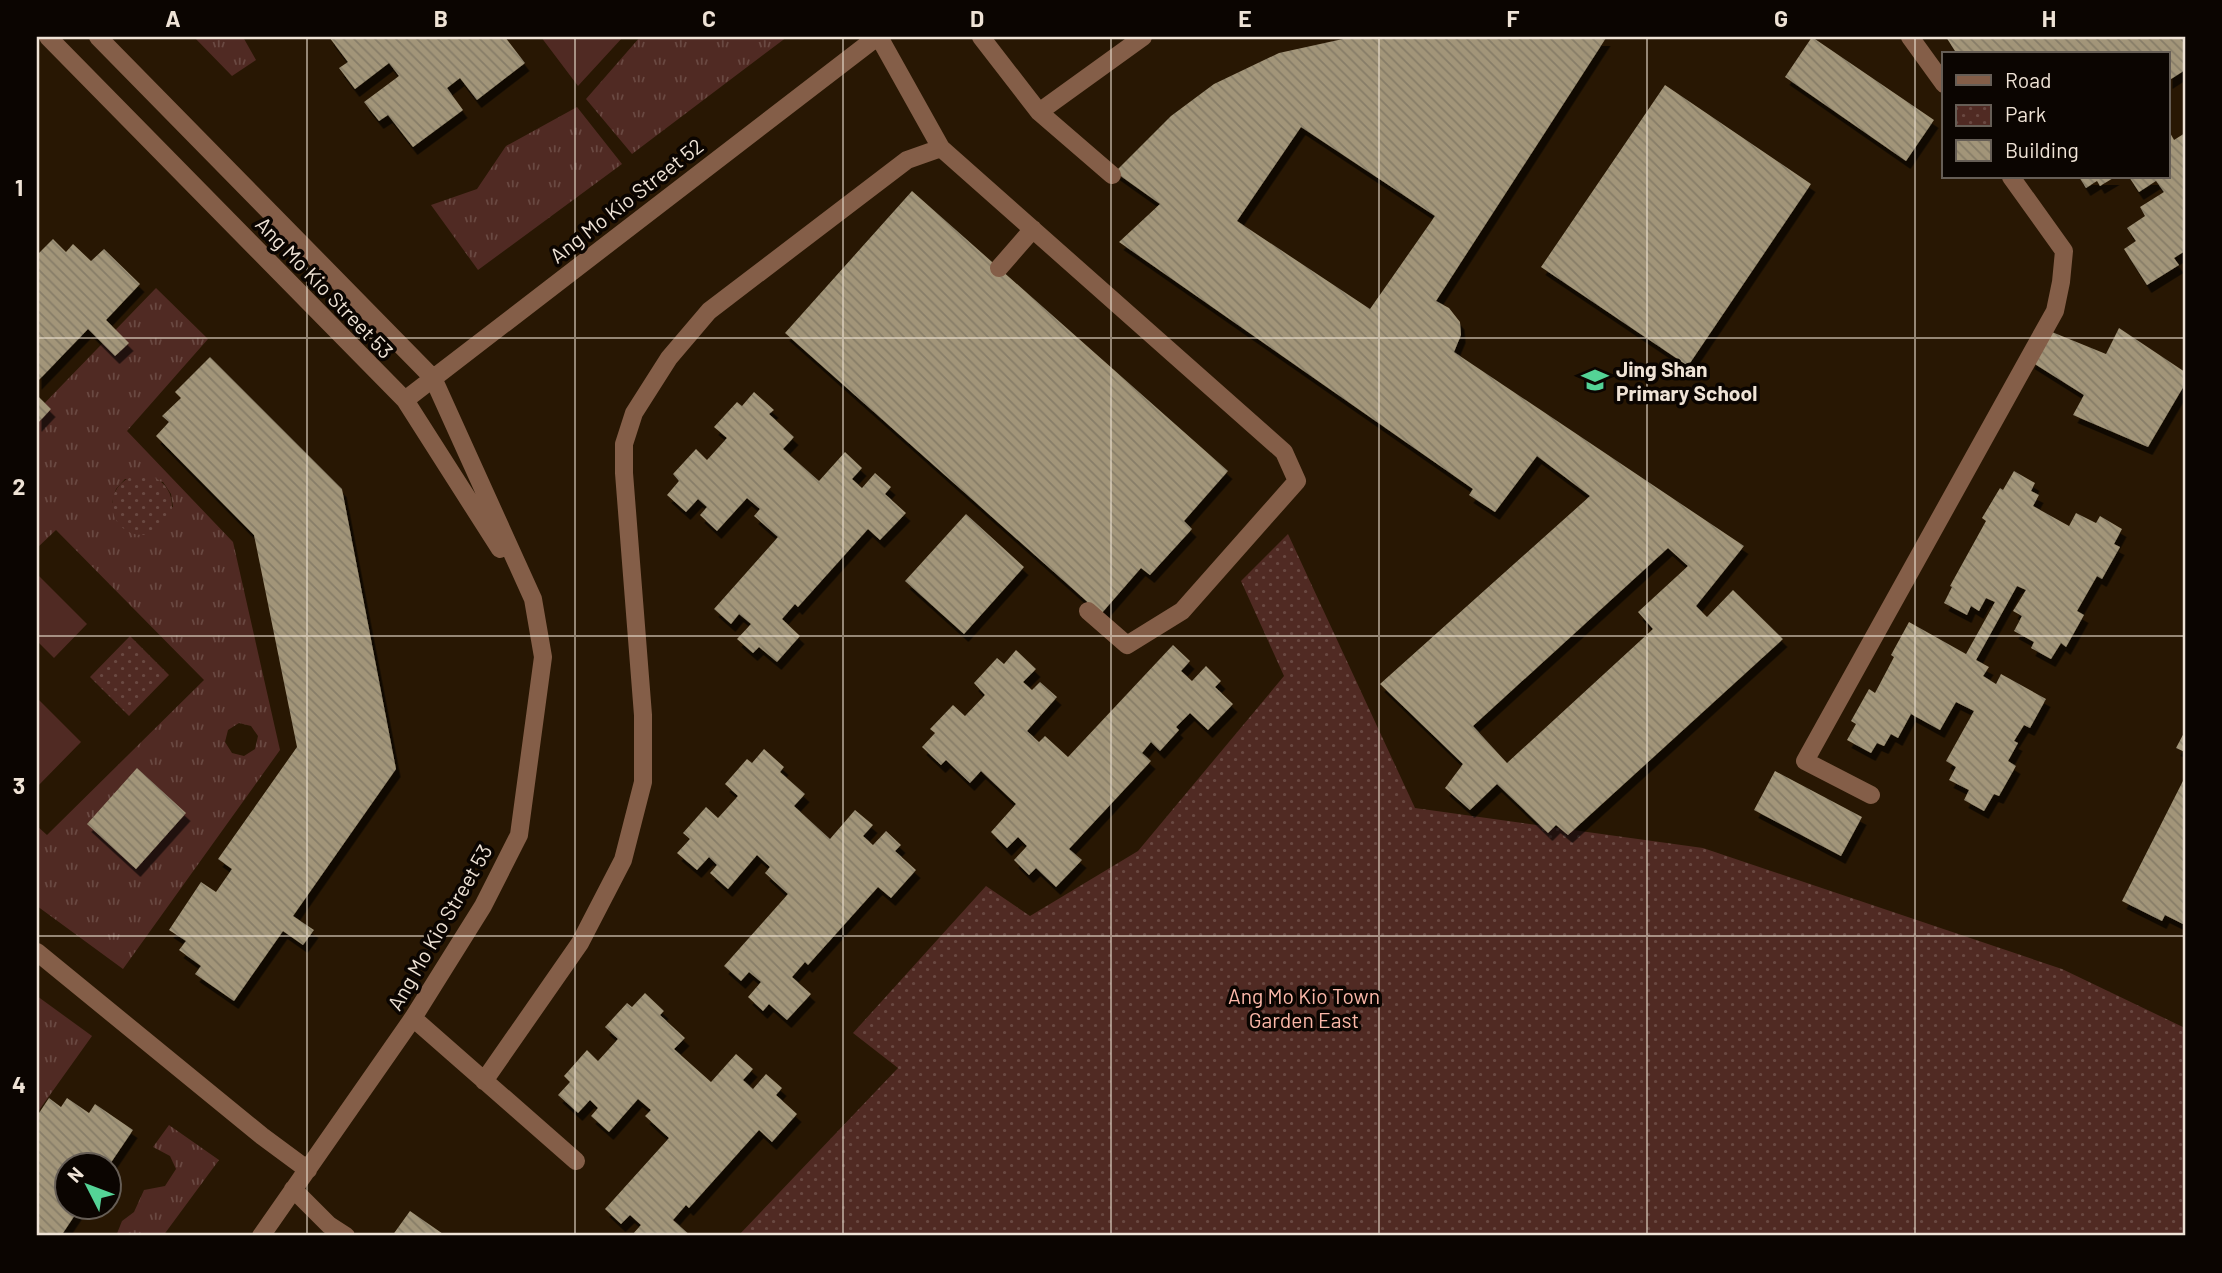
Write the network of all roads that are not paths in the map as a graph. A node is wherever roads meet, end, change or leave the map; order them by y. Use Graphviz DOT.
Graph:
graph roads {
  1 [pos="48,37"];
  2 [pos="98,37"];
  3 [pos="878,37"];
  4 [pos="981,37"];
  5 [pos="1143,37"];
  6 [pos="1910,37"];
  7 [pos="1942,81"];
  8 [pos="1039,112"];
  9 [pos="941,148"];
  10 [pos="1112,175"];
  11 [pos="2012,178"];
  12 [pos="1033,229"];
  13 [pos="999,268"];
  14 [pos="433,378"];
  15 [pos="405,400"];
  16 [pos="533,599"];
  17 [pos="1088,611"];
  18 [pos="1871,795"];
  19 [pos="37,952"];
  20 [pos="413,1018"];
  21 [pos="484,1081"];
  22 [pos="576,1161"];
  23 [pos="308,1170"];
  24 [pos="293,1189"];
  25 [pos="261,1236"];
  26 [pos="346,1236"];
  1 -- 15 [label="street, Ang Mo Kio Street 53"];
  2 -- 14 [label="street, Ang Mo Kio Street 53"];
  3 -- 9 [label="street"];
  3 -- 14 [label="street, Ang Mo Kio Street 52"];
  4 -- 8 [label="street"];
  5 -- 8 [label="street"];
  6 -- 7 [label="street"];
  8 -- 10 [label="street"];
  9 -- 12 [label="street"];
  9 -- 21 [label="street"];
  11 -- 18 [label="street"];
  12 -- 13 [label="street"];
  12 -- 17 [label="street"];
  14 -- 15 [label="street, Ang Mo Kio Street 52"];
  14 -- 16 [label="street, Ang Mo Kio Street 53"];
  15 -- 16 [label="street, Ang Mo Kio Street 53"];
  16 -- 20 [label="street, Ang Mo Kio Street 53"];
  19 -- 23 [label="street"];
  20 -- 21 [label="street"];
  20 -- 23 [label="street, Ang Mo Kio Street 53"];
  21 -- 22 [label="street"];
  23 -- 24 [label="street, Ang Mo Kio Street 53"];
  24 -- 25 [label="street, Ang Mo Kio Street 53"];
  24 -- 26 [label="street"];
}
